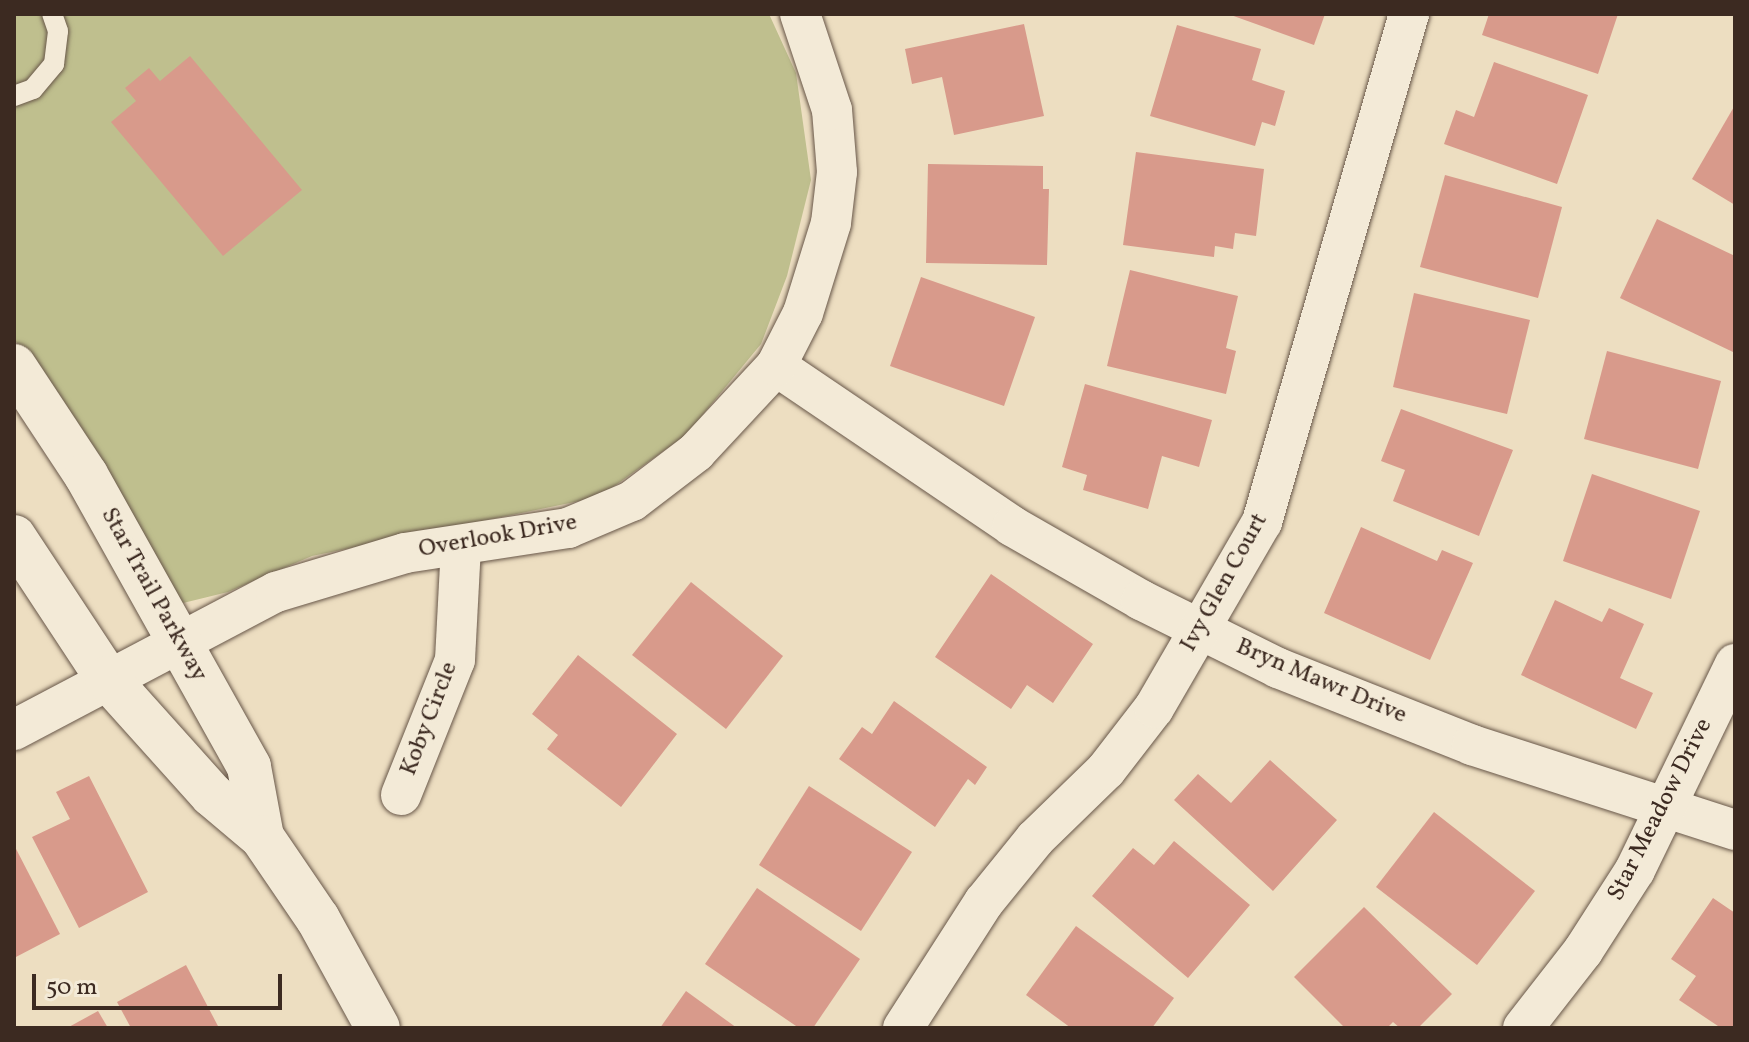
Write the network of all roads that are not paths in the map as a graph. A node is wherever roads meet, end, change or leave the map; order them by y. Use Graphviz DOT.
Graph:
graph roads {
  1 [pos="52,14"];
  2 [pos="800,14"];
  3 [pos="1409,14"];
  4 [pos="14,96"];
  5 [pos="14,366"];
  6 [pos="776,366"];
  7 [pos="14,537"];
  8 [pos="461,547"];
  9 [pos="1201,629"];
  10 [pos="178,639"];
  11 [pos="1735,664"];
  12 [pos="107,678"];
  13 [pos="14,730"];
  14 [pos="401,795"];
  15 [pos="1667,808"];
  16 [pos="1735,830"];
  17 [pos="262,837"];
  18 [pos="378,1028"];
  19 [pos="903,1028"];
  20 [pos="1523,1028"];
  1 -- 4 [label="lane"];
  2 -- 6 [label="street, Overlook Drive"];
  3 -- 9 [label="street, Ivy Glen Court"];
  5 -- 10 [label="street, Star Trail Parkway"];
  6 -- 8 [label="street, Overlook Drive"];
  6 -- 9 [label="street, Bryn Mawr Drive"];
  7 -- 12 [label="street, Star Trail Parkway"];
  8 -- 10 [label="street, Overlook Drive"];
  8 -- 14 [label="street, Koby Circle"];
  9 -- 15 [label="street, Bryn Mawr Drive"];
  9 -- 19 [label="street, Ivy Glen Court"];
  10 -- 12 [label="street, Overlook Drive"];
  10 -- 17 [label="street, Star Trail Parkway"];
  11 -- 15 [label="street, Star Meadow Drive"];
  12 -- 13 [label="street, Overlook Drive"];
  12 -- 17 [label="street, Star Trail Parkway"];
  15 -- 16 [label="street, Bryn Mawr Drive"];
  15 -- 20 [label="street, Star Meadow Drive"];
  17 -- 18 [label="street, Star Trail Parkway"];
}
